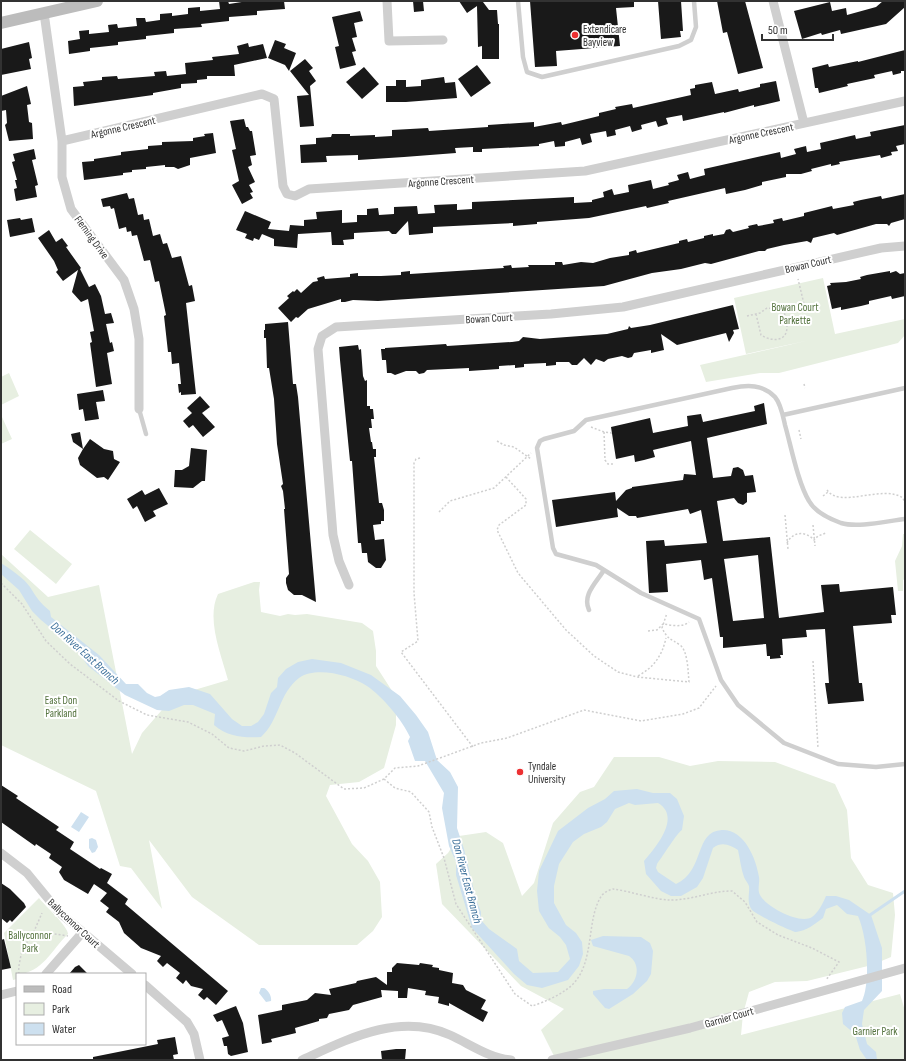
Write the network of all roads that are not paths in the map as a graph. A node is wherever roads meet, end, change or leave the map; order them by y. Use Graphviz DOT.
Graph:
graph roads {
  1 [pos="97,1"];
  2 [pos="387,1"];
  3 [pos="518,1"];
  4 [pos="694,1"];
  5 [pos="772,1"];
  6 [pos="44,13"];
  7 [pos="1,23"];
  8 [pos="443,40"];
  9 [pos="905,101"];
  10 [pos="804,123"];
  11 [pos="62,141"];
  12 [pos="905,246"];
  13 [pos="905,388"];
  14 [pos="139,409"];
  15 [pos="782,415"];
  16 [pos="146,434"];
  17 [pos="905,519"];
  18 [pos="604,570"];
  19 [pos="350,585"];
  20 [pos="589,610"];
  21 [pos="905,764"];
  22 [pos="1,853"];
  23 [pos="82,933"];
  24 [pos="903,969"];
  25 [pos="47,973"];
  26 [pos="131,973"];
  27 [pos="146,986"];
  28 [pos="16,991"];
  29 [pos="1,995"];
  30 [pos="571,1058"];
  31 [pos="200,1060"];
  32 [pos="302,1060"];
  33 [pos="511,1060"];
  34 [pos="552,1060"];
  1 -- 6 [label="street"];
  2 -- 8 [label="street"];
  3 -- 4 [label="lane"];
  5 -- 10 [label="street"];
  6 -- 7 [label="street"];
  6 -- 11 [label="street, Fleming Drive"];
  9 -- 10 [label="street, Argonne Crescent"];
  10 -- 11 [label="street, Argonne Crescent"];
  11 -- 14 [label="street, Fleming Drive"];
  12 -- 19 [label="street, Bowan Court"];
  13 -- 15 [label="lane"];
  14 -- 16 [label="lane"];
  15 -- 17 [label="lane"];
  15 -- 18 [label="lane"];
  18 -- 20 [label="lane"];
  18 -- 21 [label="lane"];
  22 -- 23 [label="street, Ballyconnor Court"];
  23 -- 25 [label="street"];
  23 -- 26 [label="street, Ballyconnor Court"];
  24 -- 30 [label="street, Garnier Court"];
  27 -- 31 [label="street"];
  28 -- 29 [label="street"];
  30 -- 34 [label="street, Garnier Court"];
  32 -- 33 [label="street"];
}
